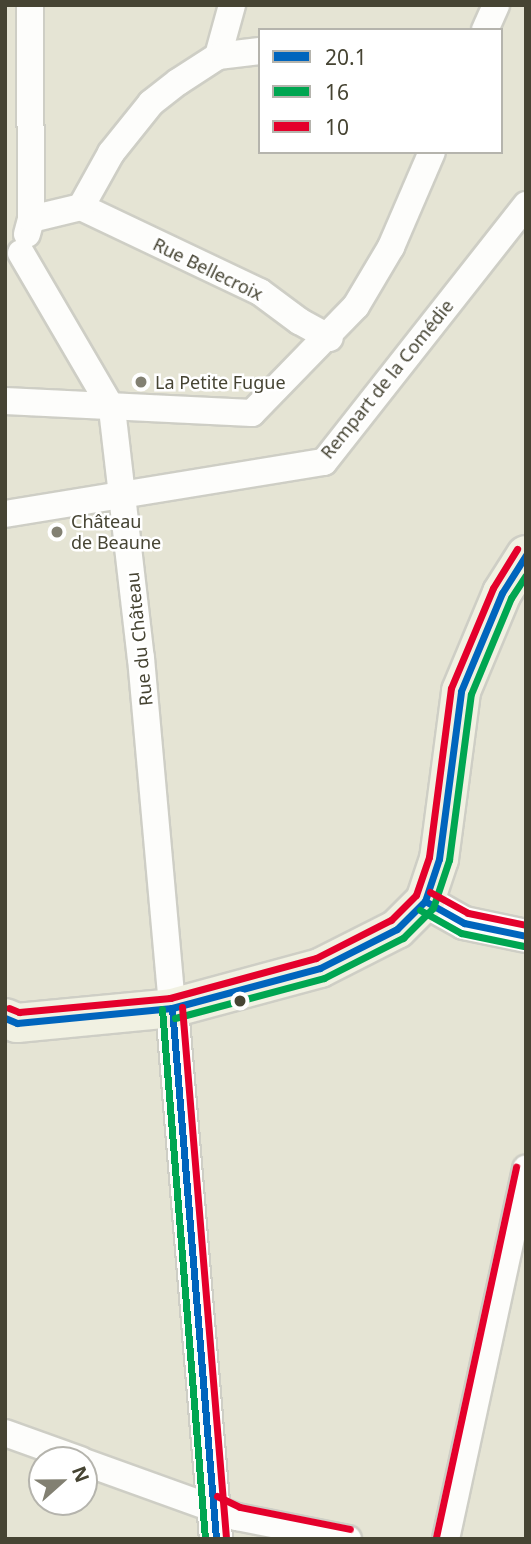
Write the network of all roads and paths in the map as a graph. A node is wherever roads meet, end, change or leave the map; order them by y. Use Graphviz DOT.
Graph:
graph roads {
  1 [pos="30,5"];
  2 [pos="232,5"];
  3 [pos="496,5"];
  4 [pos="486,28"];
  5 [pos="258,51"];
  6 [pos="218,56"];
  7 [pos="431,154"];
  8 [pos="526,205"];
  9 [pos="81,207"];
  10 [pos="31,219"];
  11 [pos="13,250"];
  12 [pos="330,338"];
  13 [pos="5,401"];
  14 [pos="112,409"];
  15 [pos="122,492"];
  16 [pos="5,514"];
  17 [pos="526,555"];
  18 [pos="425,901"];
  19 [pos="526,936"];
  20 [pos="172,1008"];
  21 [pos="9,1026"];
  22 [pos="526,1169"];
  23 [pos="5,1433"];
  24 [pos="41,1446"];
  25 [pos="98,1466"];
  26 [pos="213,1506"];
  27 [pos="216,1539"];
  28 [pos="348,1539"];
  29 [pos="446,1539"];
  1 -- 10 [label="street"];
  2 -- 6 [label="street"];
  3 -- 4 [label="street"];
  5 -- 6 [label="street"];
  6 -- 9 [label="street"];
  7 -- 12 [label="street"];
  8 -- 15 [label="street, Rempart de la Comédie"];
  9 -- 10 [label="street"];
  9 -- 12 [label="street, Rue Bellecroix"];
  10 -- 11 [label="street"];
  11 -- 14 [label="street, Rue du Château"];
  12 -- 14 [label="street"];
  13 -- 14 [label="street"];
  14 -- 15 [label="street, Rue du Château"];
  15 -- 16 [label="street, Rempart de la Comédie"];
  15 -- 20 [label="street, Rue du Château"];
  17 -- 18 [label="main road"];
  18 -- 19 [label="street"];
  18 -- 20 [label="main road"];
  20 -- 21 [label="main road"];
  20 -- 26 [label="street"];
  22 -- 29 [label="street"];
  23 -- 24 [label="street"];
  25 -- 26 [label="street"];
  26 -- 27 [label="street"];
  26 -- 28 [label="street"];
}
